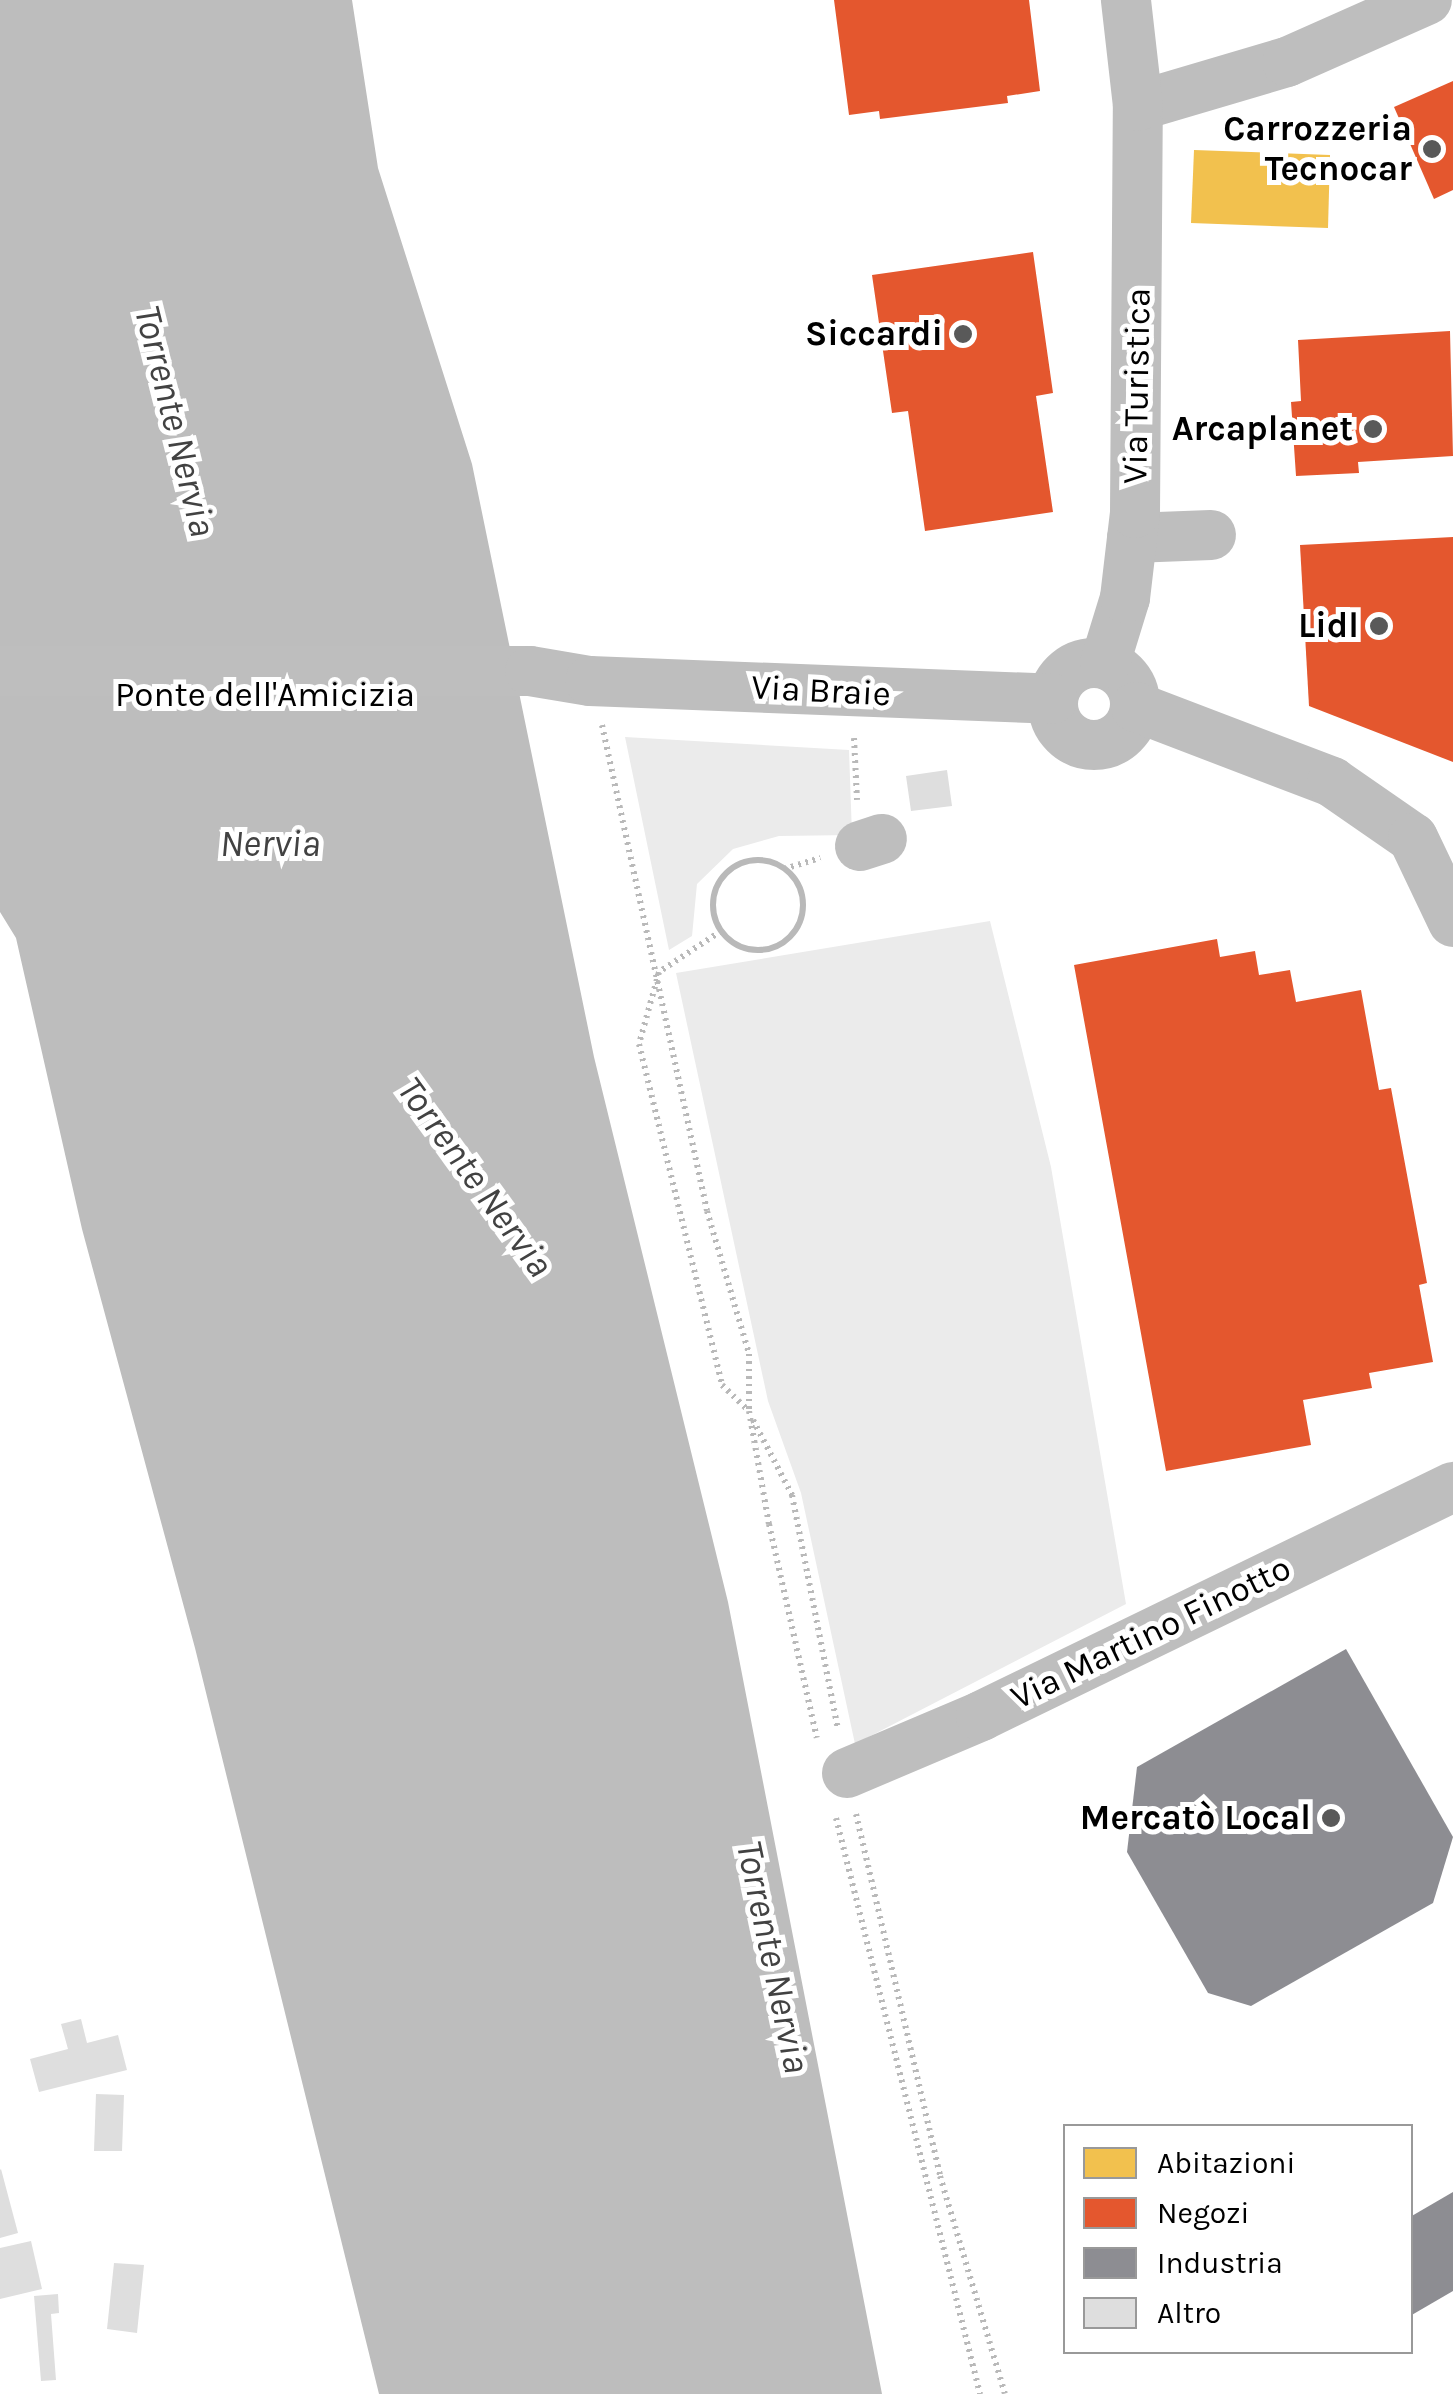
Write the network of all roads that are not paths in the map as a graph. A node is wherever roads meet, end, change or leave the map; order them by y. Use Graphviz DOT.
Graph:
graph roads {
  1 [pos="1126,0"];
  2 [pos="1427,0"];
  3 [pos="1138,106"];
  4 [pos="1211,534"];
  5 [pos="1132,538"];
  6 [pos="1105,663"];
  7 [pos="0,672"];
  8 [pos="530,684"];
  9 [pos="0,694"];
  10 [pos="1052,699"];
  11 [pos="1136,707"];
  12 [pos="1438,855"];
  13 [pos="1453,922"];
  14 [pos="1453,1487"];
  15 [pos="832,1772"];
  1 -- 3 [label="street, Via Turistica"];
  2 -- 3 [label="street"];
  3 -- 5 [label="street, Via Turistica"];
  4 -- 5 [label="street"];
  5 -- 6 [label="street, Via Turistica"];
  6 -- 10 [label="street"];
  6 -- 11 [label="street"];
  7 -- 8 [label="street, Ponte dell'Amicizia"];
  8 -- 9 [label="street, Ponte dell'Amicizia"];
  8 -- 10 [label="street, Via Braie"];
  10 -- 11 [label="street"];
  11 -- 12 [label="street"];
  12 -- 13 [label="street"];
  14 -- 15 [label="street, Via Martino Finotto"];
}
